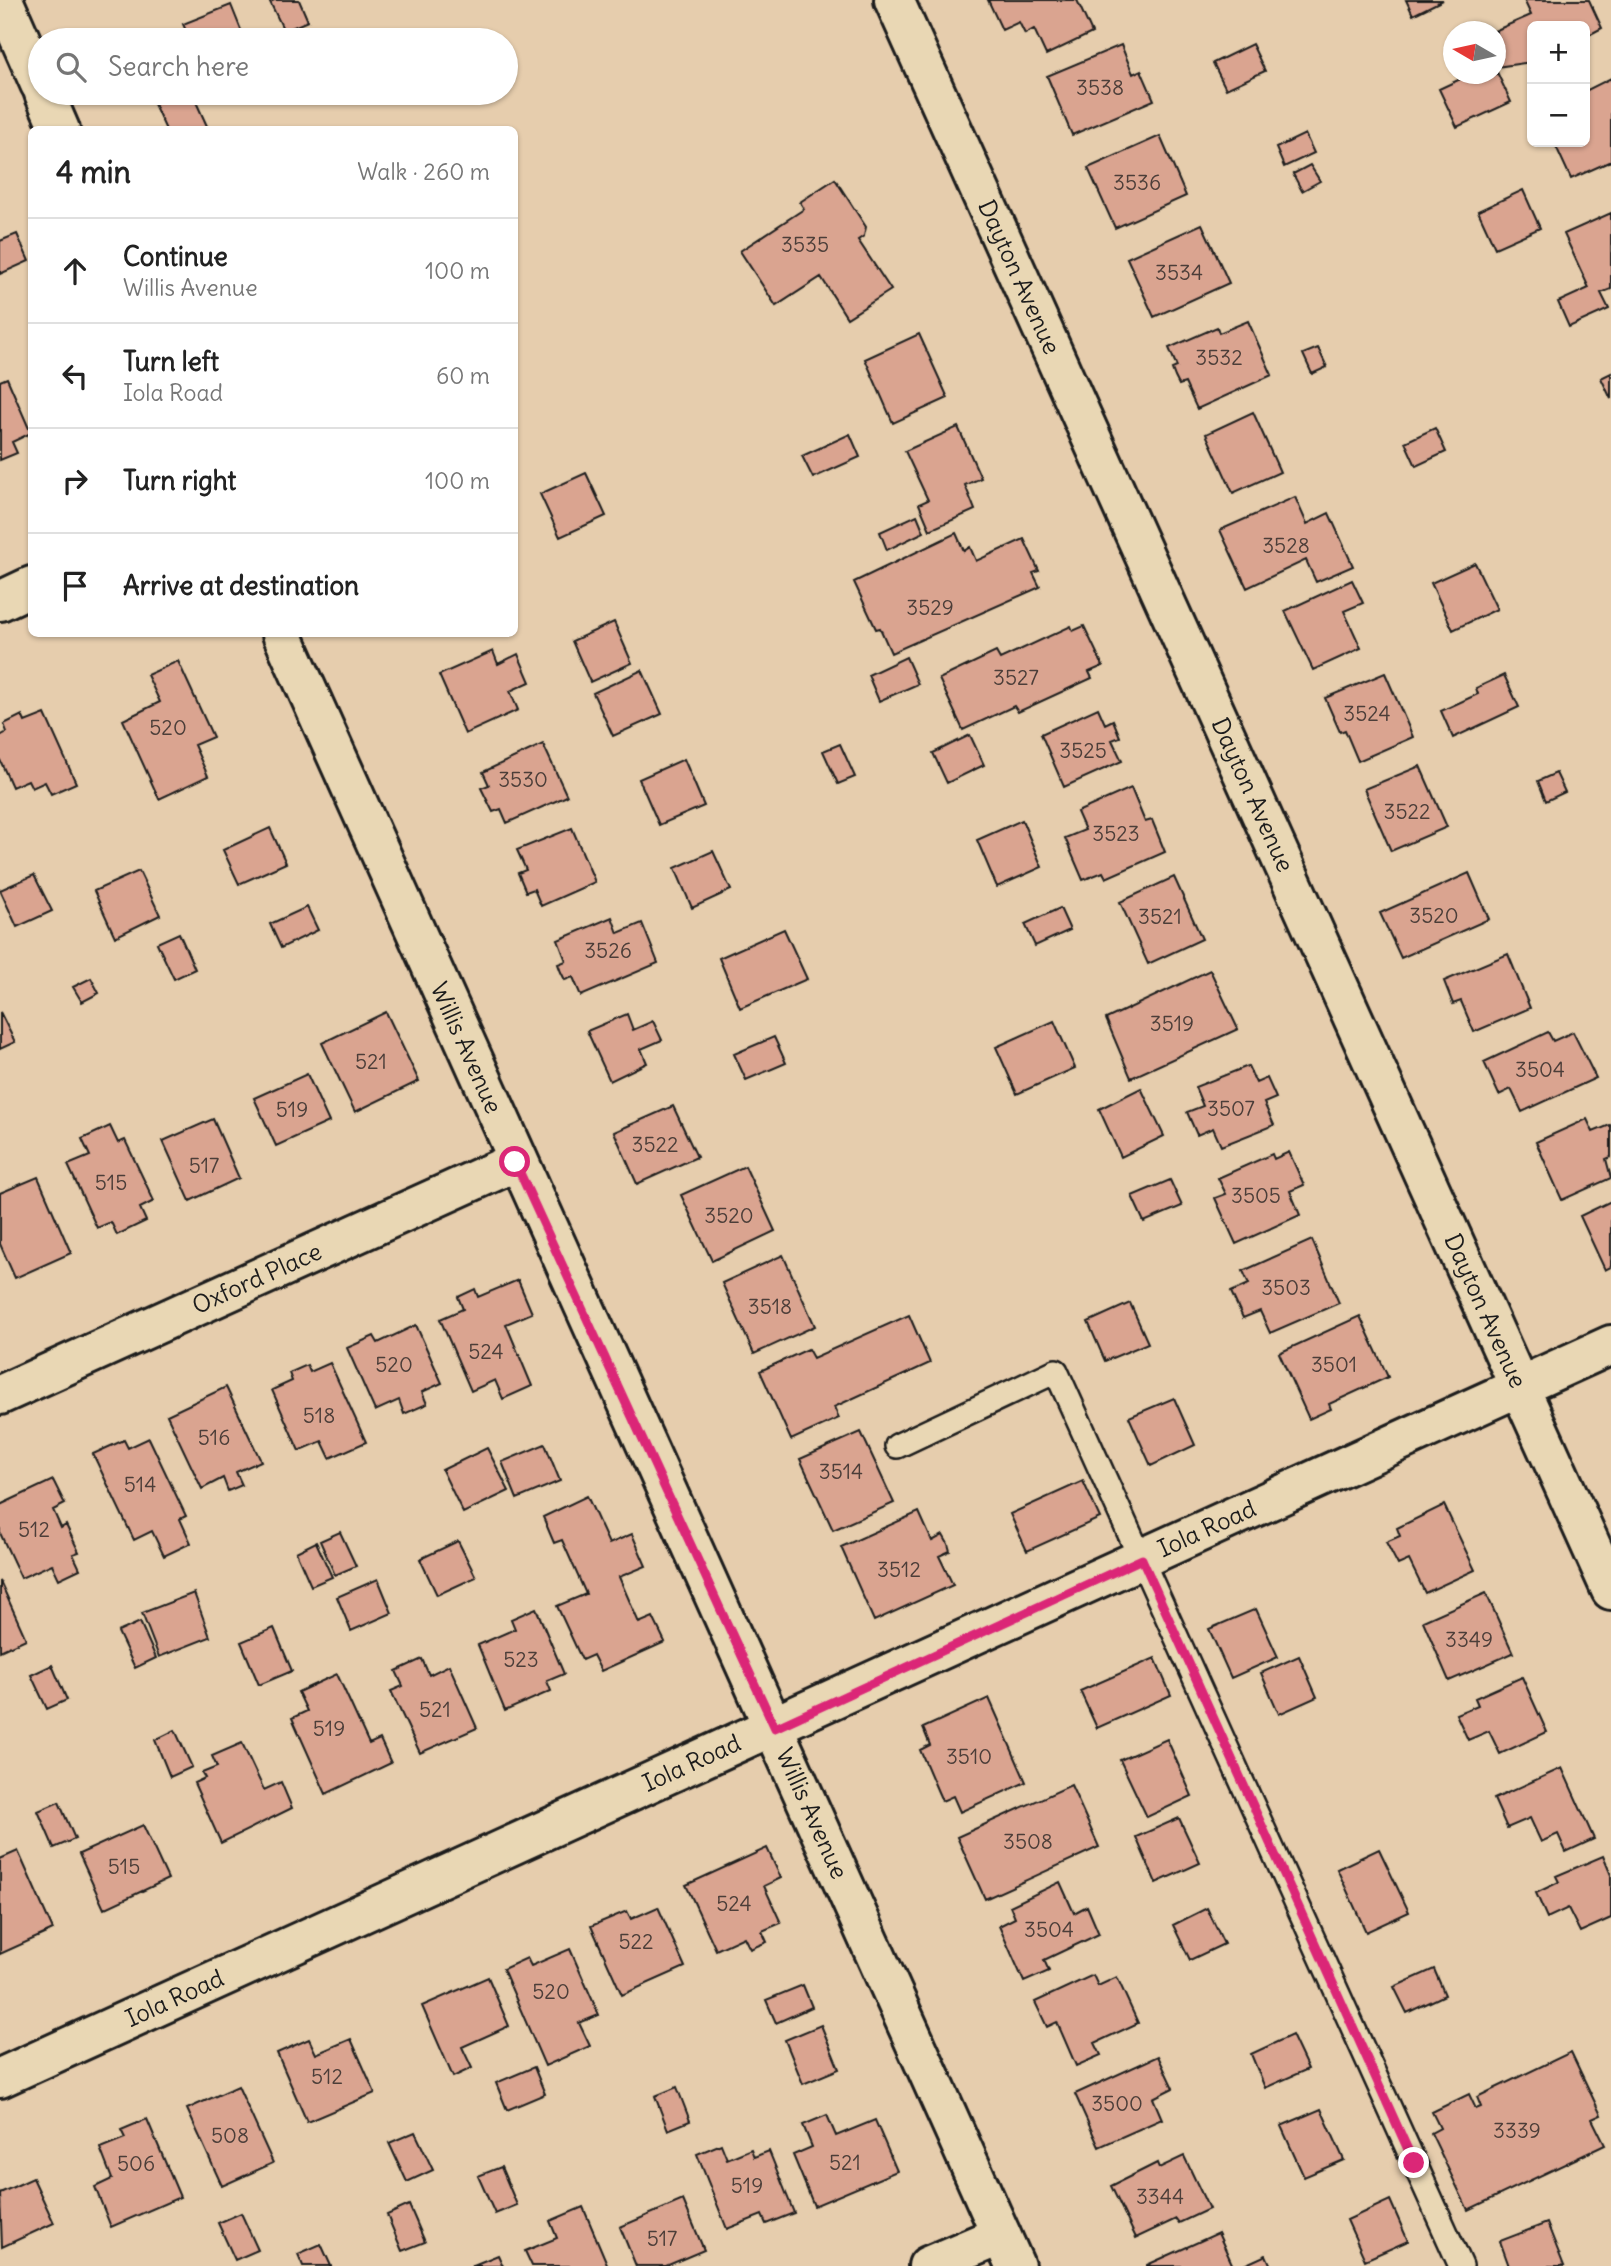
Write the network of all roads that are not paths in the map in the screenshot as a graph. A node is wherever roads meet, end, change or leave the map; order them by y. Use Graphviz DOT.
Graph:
graph roads {
  1 [pos="3,0"];
  2 [pos="894,0"];
  3 [pos="28,57"];
  4 [pos="49,105"];
  5 [pos="58,126"];
  6 [pos="28,588"];
  7 [pos="0,601"];
  8 [pos="283,637"];
  9 [pos="515,1162"];
  10 [pos="1611,1345"];
  11 [pos="1519,1385"];
  12 [pos="0,1395"];
  13 [pos="897,1446"];
  14 [pos="1142,1559"];
  15 [pos="1611,1590"];
  16 [pos="775,1728"];
  17 [pos="0,2078"];
  18 [pos="1008,2250"];
  19 [pos="928,2266"];
  20 [pos="1461,2266"];
  1 -- 3 [label="street"];
  2 -- 11 [label="street, Dayton Avenue"];
  4 -- 5 [label="street"];
  6 -- 7 [label="street"];
  8 -- 9 [label="street, Willis Avenue"];
  9 -- 12 [label="street, Oxford Place"];
  9 -- 16 [label="street, Willis Avenue"];
  10 -- 11 [label="street, Iola Road"];
  11 -- 14 [label="street, Iola Road"];
  11 -- 15 [label="street, Dayton Avenue"];
  13 -- 14 [label="lane"];
  14 -- 16 [label="street, Iola Road"];
  14 -- 20 [label="lane"];
  16 -- 17 [label="street, Iola Road"];
  16 -- 18 [label="street, Willis Avenue"];
  18 -- 19 [label="street"];
}
